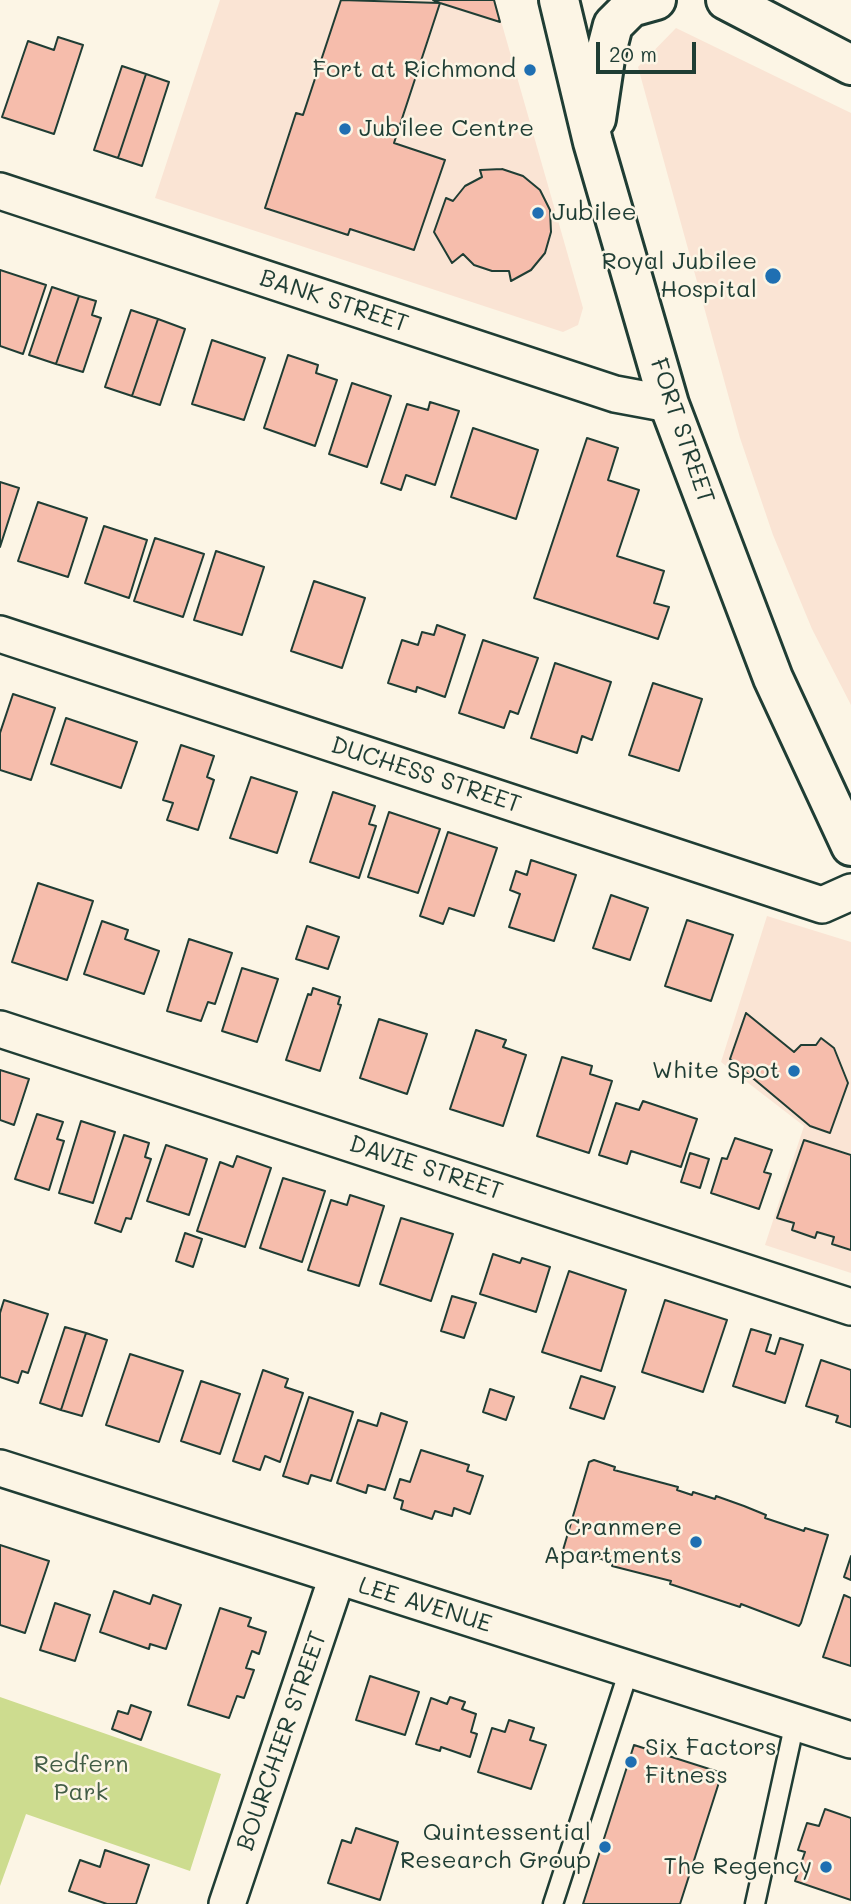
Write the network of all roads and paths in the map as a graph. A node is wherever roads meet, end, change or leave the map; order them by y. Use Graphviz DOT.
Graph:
graph roads {
  1 [pos="559,0"];
  2 [pos="656,0"];
  3 [pos="726,0"];
  4 [pos="851,65"];
  5 [pos="593,142"];
  6 [pos="0,191"];
  7 [pos="669,404"];
  8 [pos="0,634"];
  9 [pos="851,846"];
  10 [pos="851,892"];
  11 [pos="0,1029"];
  12 [pos="851,1307"];
  13 [pos="0,1468"];
  14 [pos="337,1577"];
  15 [pos="629,1670"];
  16 [pos="795,1722"];
  17 [pos="851,1740"];
  18 [pos="227,1904"];
  19 [pos="553,1904"];
  20 [pos="755,1904"];
  1 -- 5 [label="main road, FORT STREET"];
  2 -- 5 [label="main road"];
  3 -- 4 [label="main road"];
  5 -- 7 [label="main road, FORT STREET"];
  6 -- 7 [label="street, BANK STREET"];
  7 -- 9 [label="main road, FORT STREET"];
  8 -- 10 [label="street, DUCHESS STREET"];
  11 -- 12 [label="street, DAVIE STREET"];
  13 -- 14 [label="street, LEE AVENUE"];
  14 -- 15 [label="street, LEE AVENUE"];
  14 -- 18 [label="street, BOURCHIER STREET"];
  15 -- 16 [label="street, LEE AVENUE"];
  15 -- 19 [label="lane"];
  16 -- 17 [label="street, LEE AVENUE"];
  16 -- 20 [label="lane"];
}
